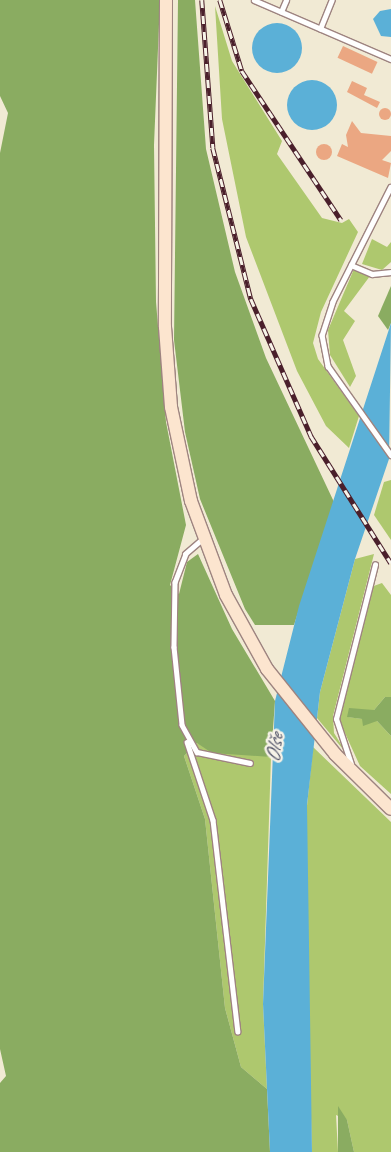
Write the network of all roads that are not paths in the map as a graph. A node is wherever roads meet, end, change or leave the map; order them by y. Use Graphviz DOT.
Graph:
graph roads {
  1 [pos="166,0"];
  2 [pos="254,0"];
  3 [pos="286,0"];
  4 [pos="332,0"];
  5 [pos="281,12"];
  6 [pos="320,28"];
  7 [pos="391,59"];
  8 [pos="391,187"];
  9 [pos="351,264"];
  10 [pos="391,272"];
  11 [pos="391,455"];
  12 [pos="203,539"];
  13 [pos="375,565"];
  14 [pos="187,742"];
  15 [pos="250,763"];
  16 [pos="351,771"];
  17 [pos="391,808"];
  18 [pos="238,1032"];
  1 -- 12 [label="main road"];
  2 -- 5 [label="lane"];
  3 -- 5 [label="lane"];
  4 -- 6 [label="lane"];
  5 -- 6 [label="lane"];
  6 -- 7 [label="lane"];
  8 -- 9 [label="lane"];
  9 -- 10 [label="lane"];
  9 -- 11 [label="lane"];
  12 -- 14 [label="lane"];
  12 -- 16 [label="main road"];
  13 -- 16 [label="lane"];
  14 -- 15 [label="lane"];
  14 -- 18 [label="lane"];
  16 -- 17 [label="main road"];
}
